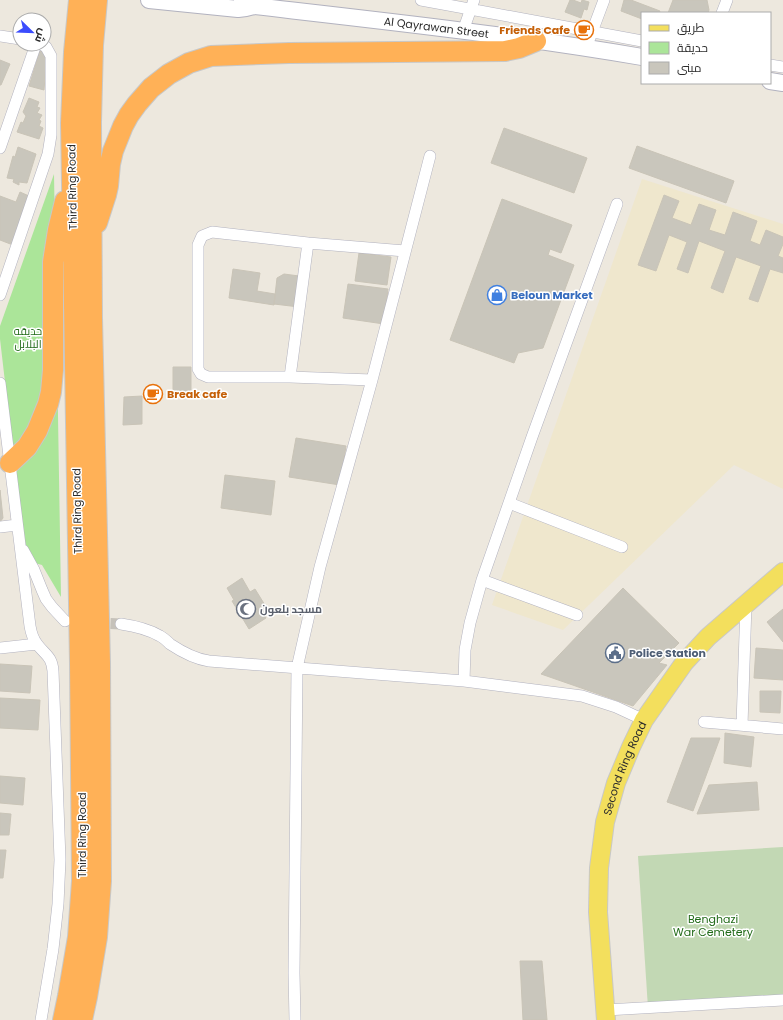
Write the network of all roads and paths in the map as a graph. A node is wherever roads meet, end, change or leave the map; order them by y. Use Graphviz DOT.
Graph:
graph roads {
  1 [pos="79,0"];
  2 [pos="97,0"];
  3 [pos="149,0"];
  4 [pos="421,0"];
  5 [pos="604,0"];
  6 [pos="727,0"];
  7 [pos="248,3"];
  8 [pos="472,5"];
  9 [pos="722,12"];
  10 [pos="463,31"];
  11 [pos="592,32"];
  12 [pos="0,36"];
  13 [pos="12,38"];
  14 [pos="536,41"];
  15 [pos="641,41"];
  16 [pos="586,48"];
  17 [pos="33,52"];
  18 [pos="49,52"];
  19 [pos="641,57"];
  20 [pos="771,65"];
  21 [pos="783,67"];
  22 [pos="771,81"];
  23 [pos="783,83"];
  24 [pos="0,148"];
  25 [pos="430,156"];
  26 [pos="72,182"];
  27 [pos="617,204"];
  28 [pos="92,234"];
  29 [pos="308,242"];
  30 [pos="405,251"];
  31 [pos="0,295"];
  32 [pos="290,377"];
  33 [pos="372,380"];
  34 [pos="0,383"];
  35 [pos="6,456"];
  36 [pos="509,503"];
  37 [pos="17,525"];
  38 [pos="0,527"];
  39 [pos="20,544"];
  40 [pos="622,547"];
  41 [pos="783,572"];
  42 [pos="482,580"];
  43 [pos="746,604"];
  44 [pos="577,615"];
  45 [pos="65,621"];
  46 [pos="121,624"];
  47 [pos="37,644"];
  48 [pos="0,648"];
  49 [pos="297,668"];
  50 [pos="464,681"];
  51 [pos="644,720"];
  52 [pos="704,722"];
  53 [pos="742,725"];
  54 [pos="783,729"];
  55 [pos="783,1000"];
  56 [pos="606,1015"];
  57 [pos="41,1020"];
  58 [pos="63,1020"];
  59 [pos="82,1020"];
  60 [pos="295,1020"];
  1 -- 26 [label="highway, Third Ring Road"];
  2 -- 28 [label="highway, Third Ring Road"];
  3 -- 7 [label="main road, Al Qayrawan Street"];
  4 -- 8 [label="street"];
  5 -- 11 [label="street"];
  6 -- 9 [label="street"];
  7 -- 10 [label="main road, Al Qayrawan Street"];
  8 -- 10 [label="street"];
  8 -- 11 [label="street"];
  10 -- 14 [label="main road, Al Qayrawan Street"];
  11 -- 15 [label="street"];
  11 -- 16 [label="street"];
  12 -- 13 [label="street"];
  14 -- 16 [label="main road, Al Qayrawan Street"];
  14 -- 28 [label="highway"];
  16 -- 19 [label="main road, Al Qayrawan Street"];
  17 -- 24 [label="street"];
  18 -- 31 [label="street"];
  20 -- 21 [label="street"];
  22 -- 23 [label="main road"];
  25 -- 30 [label="street"];
  26 -- 35 [label="highway"];
  26 -- 58 [label="highway, Third Ring Road"];
  27 -- 36 [label="street"];
  28 -- 59 [label="highway, Third Ring Road"];
  29 -- 30 [label="street"];
  29 -- 32 [label="street"];
  29 -- 32 [label="street"];
  30 -- 33 [label="street"];
  32 -- 33 [label="street"];
  33 -- 49 [label="street"];
  34 -- 35 [label="street"];
  35 -- 37 [label="street"];
  36 -- 40 [label="street"];
  36 -- 42 [label="street"];
  37 -- 38 [label="street"];
  37 -- 39 [label="street"];
  39 -- 45 [label="street"];
  39 -- 47 [label="street"];
  41 -- 43 [label="main road, Second Ring Road"];
  42 -- 44 [label="street"];
  42 -- 50 [label="street"];
  43 -- 51 [label="main road, Second Ring Road"];
  43 -- 53 [label="street"];
  46 -- 49 [label="street"];
  47 -- 48 [label="street"];
  47 -- 57 [label="street"];
  49 -- 50 [label="street"];
  49 -- 60 [label="street"];
  50 -- 51 [label="street"];
  51 -- 56 [label="main road, Second Ring Road"];
  52 -- 53 [label="street"];
  53 -- 54 [label="street"];
  55 -- 56 [label="street"];
}
